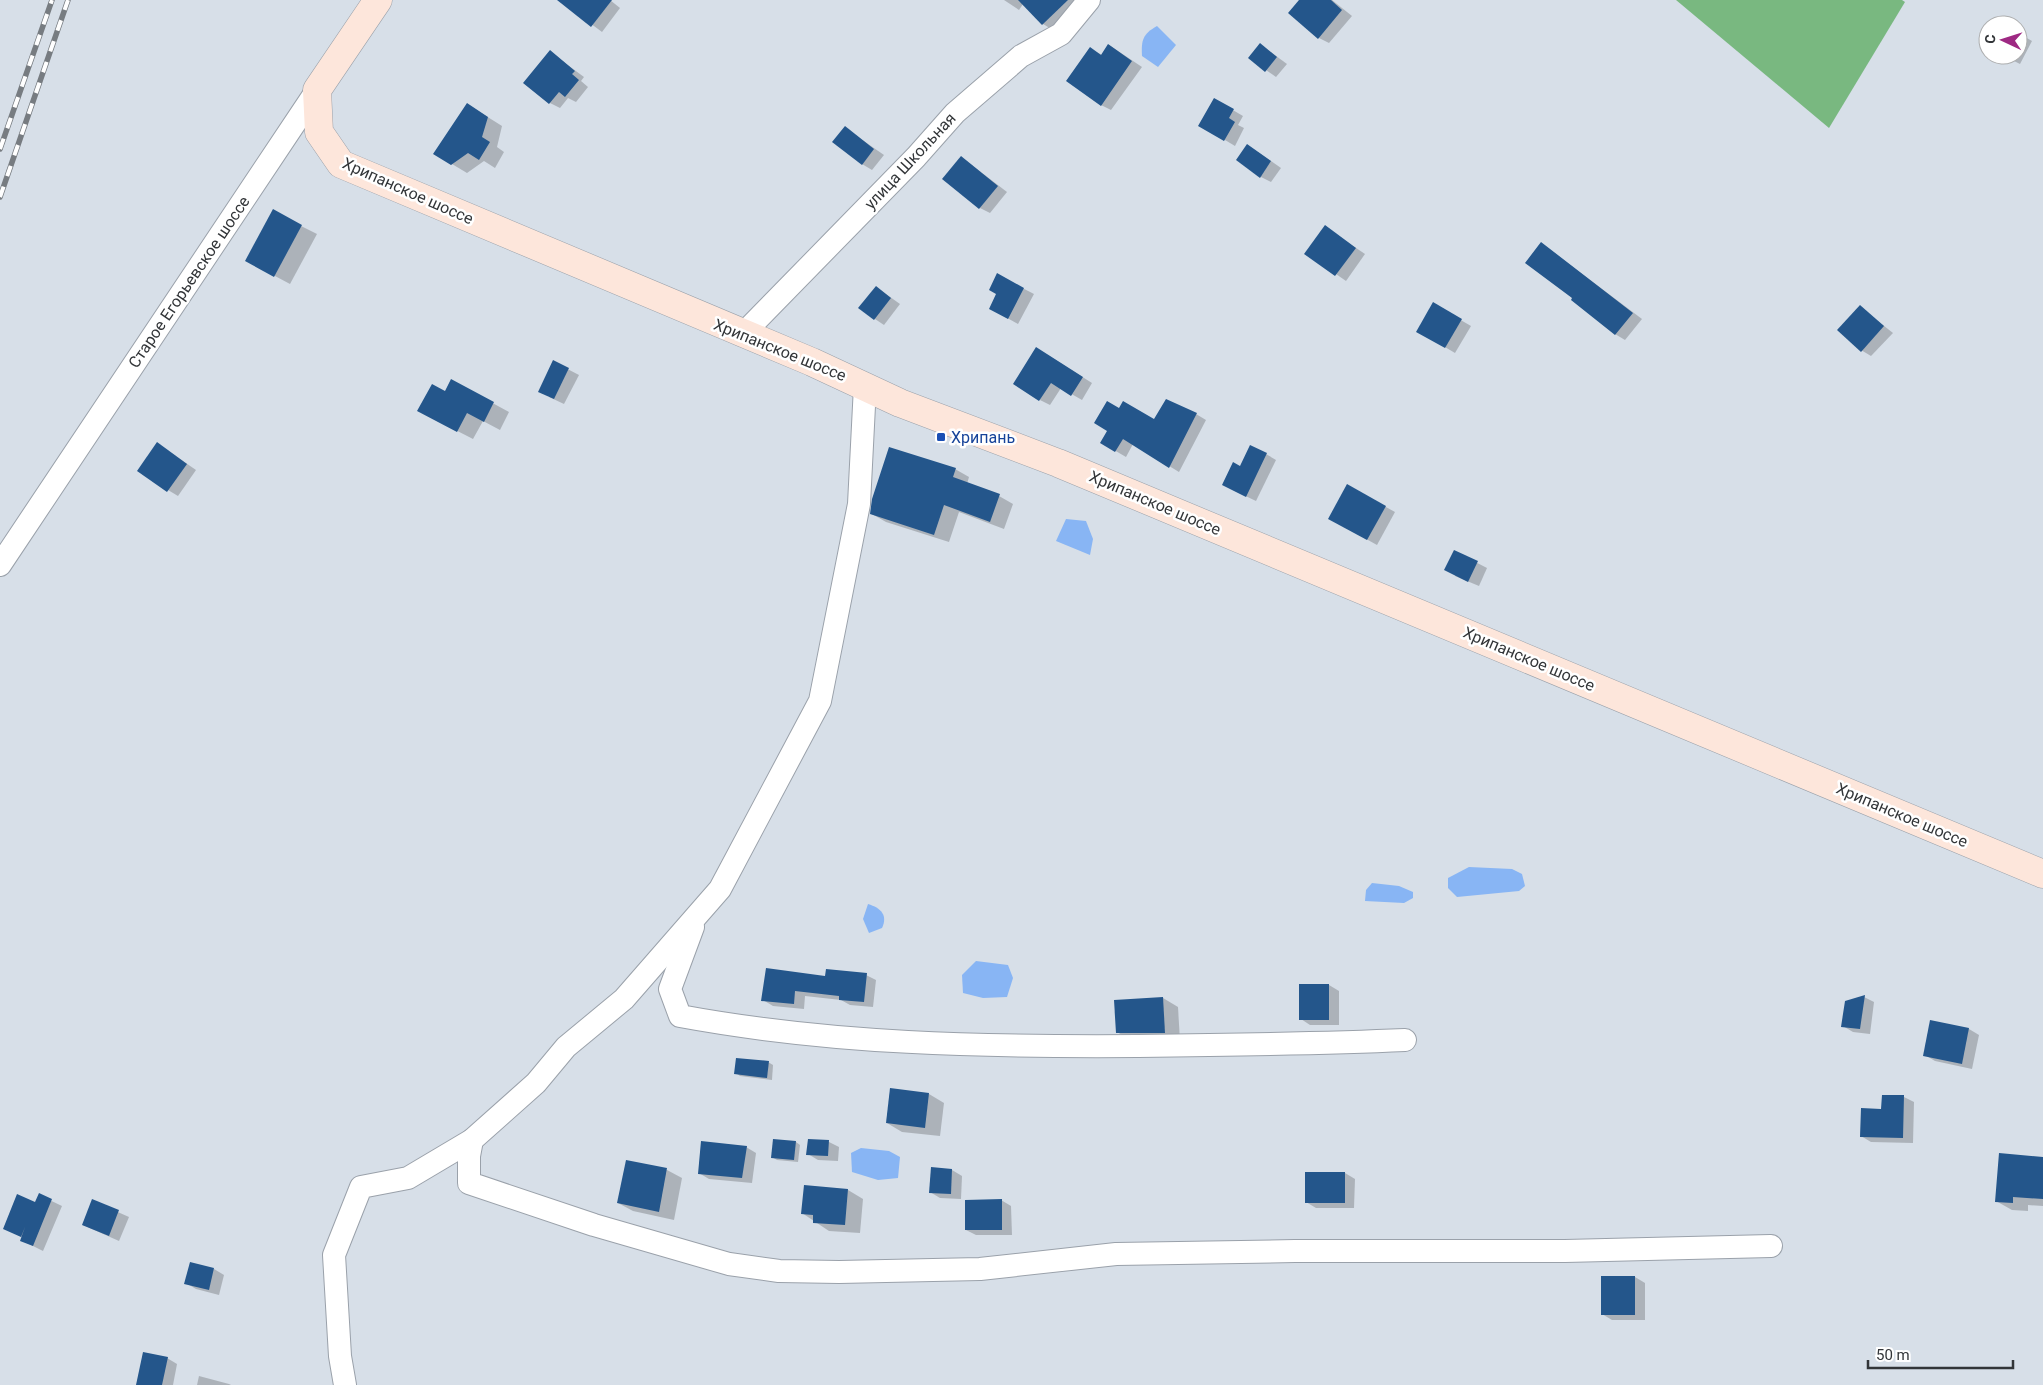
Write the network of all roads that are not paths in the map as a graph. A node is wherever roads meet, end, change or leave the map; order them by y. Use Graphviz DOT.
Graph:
graph roads {
  1 [pos="378,0"];
  2 [pos="1088,0"];
  3 [pos="317,90"];
  4 [pos="742,335"];
  5 [pos="865,386"];
  6 [pos="0,565"];
  7 [pos="2043,874"];
  8 [pos="697,914"];
  9 [pos="1405,1040"];
  10 [pos="472,1140"];
  11 [pos="1771,1246"];
  12 [pos="345,1385"];
  1 -- 3 [label="main road, Старое Егорьевское шоссе"];
  2 -- 4 [label="street, улица Школьная"];
  3 -- 4 [label="main road, Хрипанское шоссе"];
  3 -- 6 [label="street, Старое Егорьевское шоссе"];
  4 -- 5 [label="main road, Хрипанское шоссе"];
  5 -- 7 [label="main road, Хрипанское шоссе"];
  5 -- 8 [label="street"];
  8 -- 9 [label="street"];
  8 -- 10 [label="street"];
  10 -- 11 [label="street"];
  10 -- 12 [label="street"];
}
